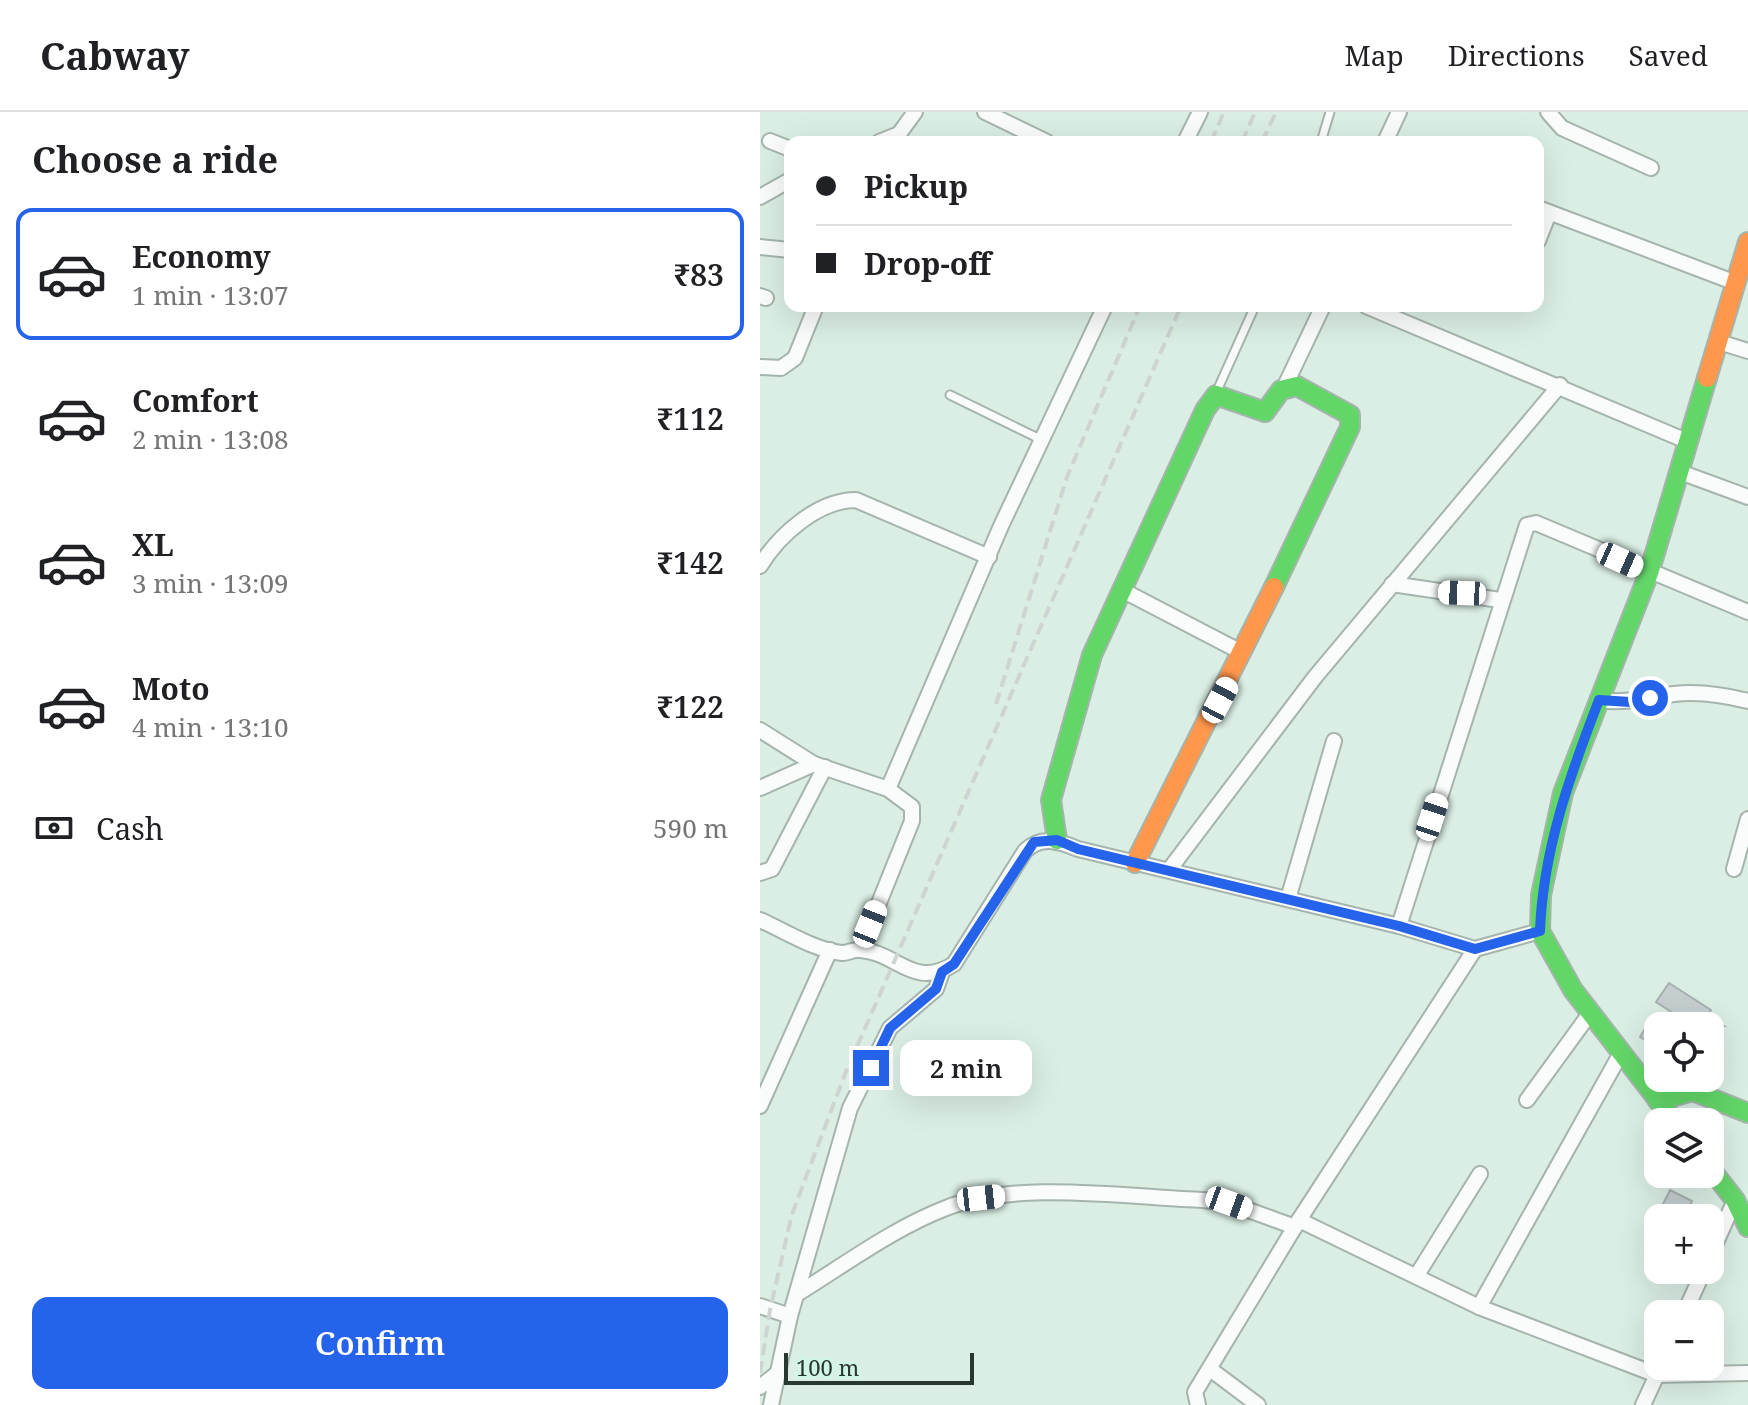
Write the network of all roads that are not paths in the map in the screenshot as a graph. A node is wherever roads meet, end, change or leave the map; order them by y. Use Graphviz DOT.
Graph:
graph roads {
  1 [pos="915,112"];
  2 [pos="985,112"];
  3 [pos="1200,112"];
  4 [pos="1330,112"];
  5 [pos="1399,112"];
  6 [pos="1548,112"];
  7 [pos="894,136"];
  8 [pos="1035,136"];
  9 [pos="1188,136"];
  10 [pos="1323,136"];
  11 [pos="1388,136"];
  12 [pos="770,141"];
  13 [pos="784,147"];
  14 [pos="1651,168"];
  15 [pos="784,183"];
  16 [pos="760,197"];
  17 [pos="1544,210"];
  18 [pos="1748,242"];
  19 [pos="760,247"];
  20 [pos="784,249"];
  21 [pos="1736,283"];
  22 [pos="814,312"];
  23 [pos="1098,312"];
  24 [pos="1252,312"];
  25 [pos="1320,312"];
  26 [pos="1381,312"];
  27 [pos="1719,342"];
  28 [pos="1748,351"];
  29 [pos="760,367"];
  30 [pos="1560,385"];
  31 [pos="1284,388"];
  32 [pos="950,395"];
  33 [pos="1216,395"];
  34 [pos="1042,440"];
  35 [pos="1689,442"];
  36 [pos="1680,472"];
  37 [pos="1748,497"];
  38 [pos="989,557"];
  39 [pos="760,566"];
  40 [pos="1649,573"];
  41 [pos="1392,584"];
  42 [pos="1122,590"];
  43 [pos="1500,600"];
  44 [pos="1748,612"];
  45 [pos="1243,653"];
  46 [pos="1599,700"];
  47 [pos="1748,701"];
  48 [pos="760,730"];
  49 [pos="1334,741"];
  50 [pos="820,766"];
  51 [pos="760,788"];
  52 [pos="888,789"];
  53 [pos="1748,819"];
  54 [pos="1057,840"];
  55 [pos="1135,863"];
  56 [pos="1734,869"];
  57 [pos="1169,870"];
  58 [pos="760,873"];
  59 [pos="1288,899"];
  60 [pos="760,920"];
  61 [pos="1399,926"];
  62 [pos="1540,931"];
  63 [pos="1475,949"];
  64 [pos="830,950"];
  65 [pos="860,950"];
  66 [pos="942,972"];
  67 [pos="1591,1012"];
  68 [pos="1621,1053"];
  69 [pos="761,1099"];
  70 [pos="1527,1100"];
  71 [pos="1658,1101"];
  72 [pos="1664,1108"];
  73 [pos="1748,1113"];
  74 [pos="1480,1174"];
  75 [pos="1724,1186"];
  76 [pos="1735,1200"];
  77 [pos="1297,1223"];
  78 [pos="1724,1225"];
  79 [pos="1748,1227"];
  80 [pos="1417,1275"];
  81 [pos="797,1294"];
  82 [pos="760,1306"];
  83 [pos="1479,1307"];
  84 [pos="790,1316"];
  85 [pos="1644,1366"];
  86 [pos="1210,1369"];
  87 [pos="779,1372"];
  88 [pos="1724,1372"];
  89 [pos="1748,1373"];
  90 [pos="1655,1380"];
  91 [pos="760,1387"];
  92 [pos="771,1405"];
  93 [pos="1198,1405"];
  94 [pos="1258,1405"];
  95 [pos="1643,1405"];
  1 -- 7 [label="street"];
  2 -- 8 [label="street"];
  3 -- 9 [label="street"];
  4 -- 10 [label="lane"];
  5 -- 11 [label="street"];
  6 -- 14 [label="street"];
  12 -- 13 [label="street"];
  15 -- 16 [label="street"];
  17 -- 21 [label="street"];
  18 -- 21 [label="street"];
  19 -- 20 [label="street"];
  21 -- 27 [label="street"];
  22 -- 29 [label="street"];
  23 -- 34 [label="street"];
  24 -- 33 [label="lane"];
  25 -- 31 [label="street"];
  26 -- 30 [label="street"];
  27 -- 28 [label="street"];
  27 -- 35 [label="street"];
  30 -- 35 [label="street"];
  30 -- 41 [label="street"];
  31 -- 33 [label="street"];
  31 -- 45 [label="street"];
  32 -- 34 [label="lane"];
  33 -- 42 [label="street"];
  34 -- 38 [label="street"];
  35 -- 36 [label="street"];
  36 -- 37 [label="street"];
  36 -- 40 [label="street"];
  38 -- 39 [label="street"];
  38 -- 52 [label="street"];
  40 -- 43 [label="street"];
  40 -- 44 [label="street"];
  40 -- 46 [label="street"];
  41 -- 43 [label="street"];
  41 -- 57 [label="street"];
  42 -- 45 [label="street"];
  42 -- 54 [label="street"];
  43 -- 61 [label="street"];
  45 -- 55 [label="street"];
  46 -- 47 [label="street"];
  46 -- 62 [label="street"];
  48 -- 50 [label="street"];
  49 -- 59 [label="street"];
  50 -- 51 [label="street"];
  50 -- 52 [label="street"];
  50 -- 58 [label="street"];
  52 -- 65 [label="street"];
  53 -- 56 [label="street"];
  54 -- 55 [label="street"];
  54 -- 66 [label="street"];
  55 -- 57 [label="street"];
  57 -- 59 [label="street"];
  59 -- 61 [label="street"];
  60 -- 64 [label="street"];
  61 -- 63 [label="street"];
  62 -- 63 [label="street"];
  62 -- 67 [label="street"];
  63 -- 77 [label="street"];
  64 -- 65 [label="street"];
  64 -- 69 [label="street"];
  65 -- 66 [label="street"];
  66 -- 81 [label="street"];
  67 -- 68 [label="street"];
  67 -- 70 [label="street"];
  68 -- 71 [label="street"];
  68 -- 83 [label="street"];
  71 -- 72 [label="street"];
  71 -- 73 [label="street"];
  74 -- 80 [label="street"];
  75 -- 76 [label="street"];
  76 -- 78 [label="street"];
  76 -- 79 [label="street"];
  77 -- 80 [label="street"];
  77 -- 81 [label="street"];
  77 -- 86 [label="street"];
  80 -- 83 [label="street"];
  81 -- 84 [label="street"];
  82 -- 84 [label="street"];
  83 -- 85 [label="street"];
  84 -- 87 [label="street"];
  86 -- 93 [label="street"];
  86 -- 94 [label="street"];
  87 -- 91 [label="street"];
  87 -- 92 [label="street"];
  88 -- 89 [label="street"];
  90 -- 95 [label="street"];
}
